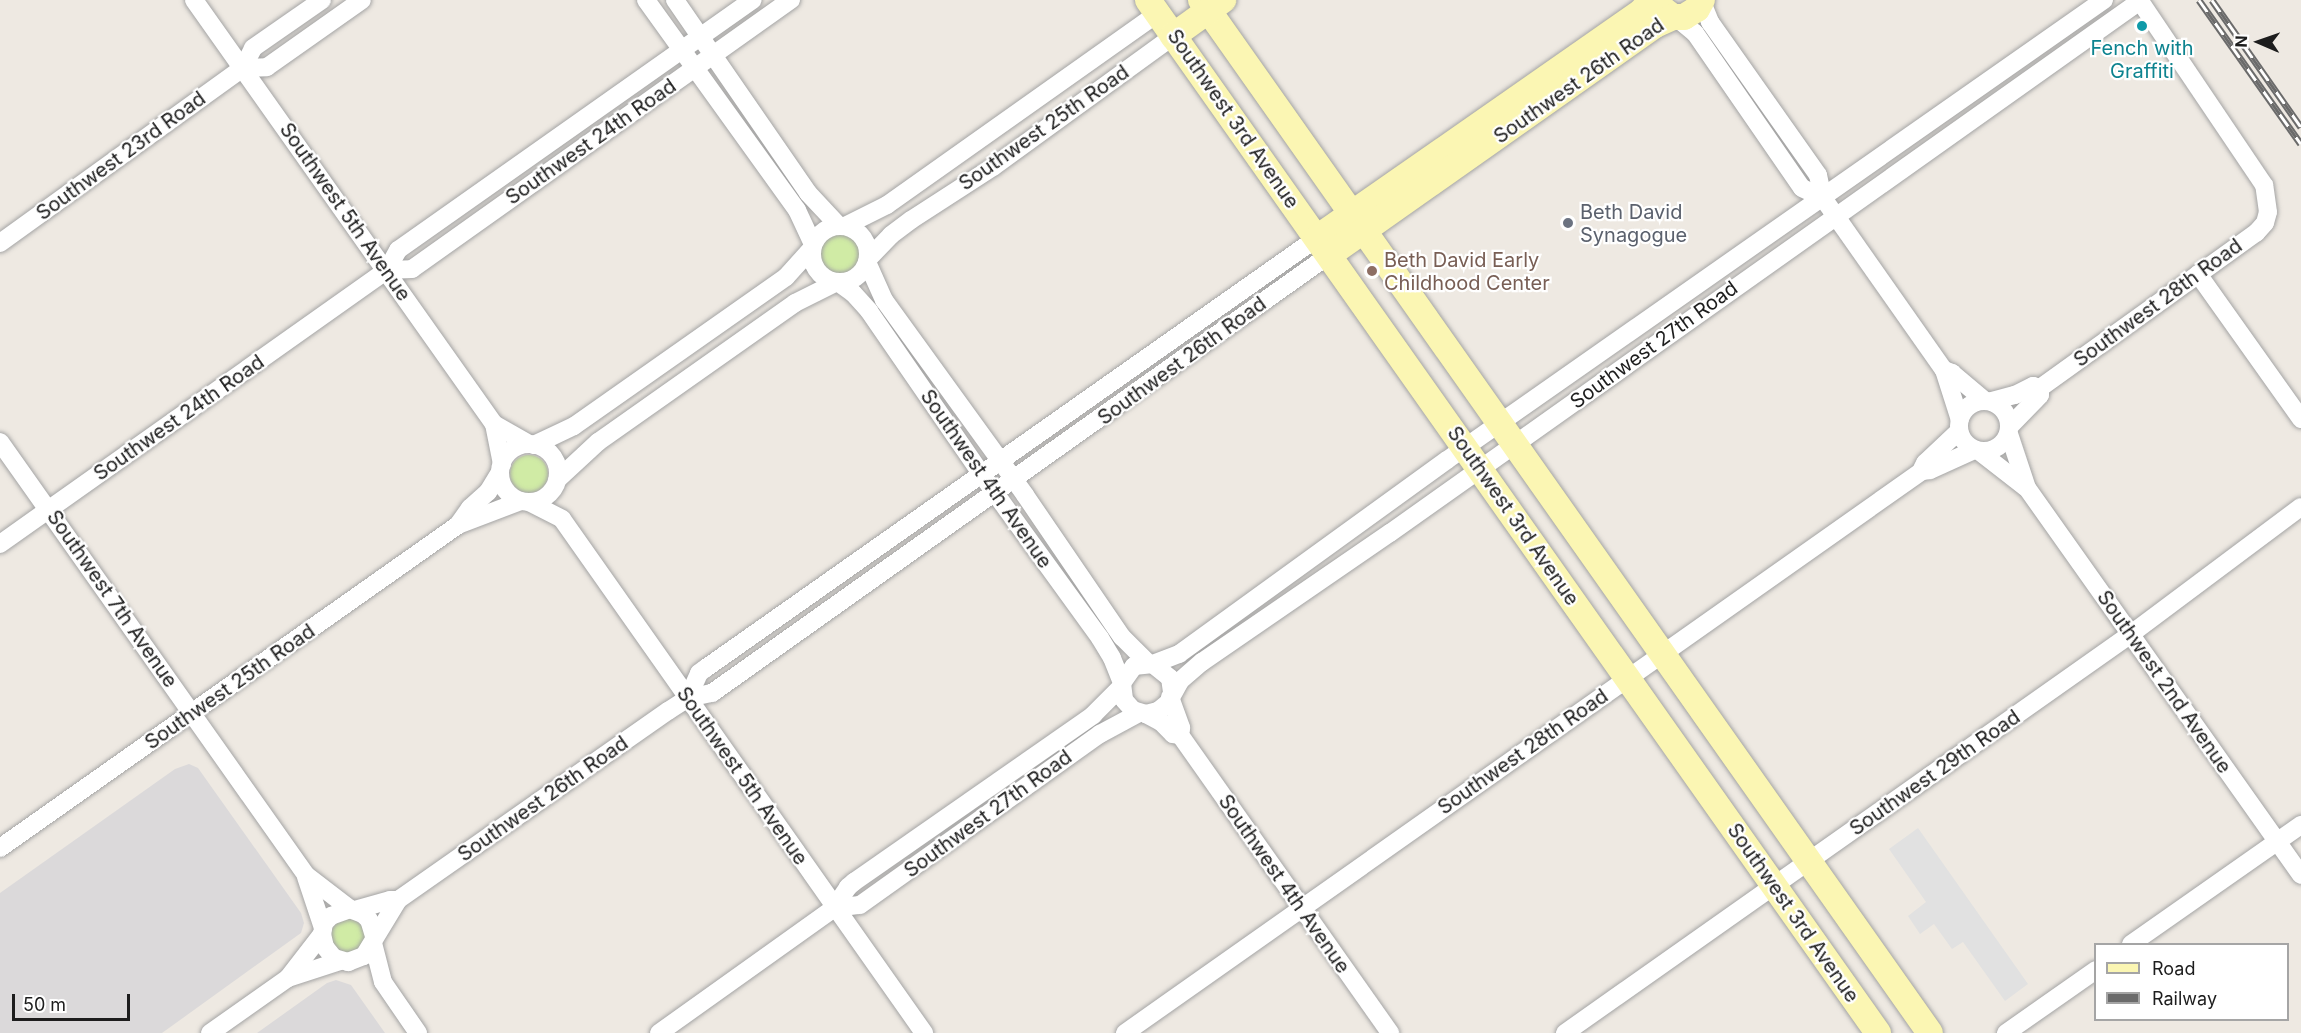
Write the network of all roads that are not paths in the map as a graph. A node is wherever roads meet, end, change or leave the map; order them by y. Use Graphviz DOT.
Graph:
graph roads {
  1 [pos="195,0"];
  2 [pos="322,0"];
  3 [pos="363,0"];
  4 [pos="646,0"];
  5 [pos="675,0"];
  6 [pos="753,0"];
  7 [pos="791,0"];
  8 [pos="1651,0"];
  9 [pos="2104,0"];
  10 [pos="1702,1"];
  11 [pos="2140,1"];
  12 [pos="1161,4"];
  13 [pos="1210,4"];
  14 [pos="1669,12"];
  15 [pos="700,36"];
  16 [pos="1173,36"];
  17 [pos="680,50"];
  18 [pos="714,55"];
  19 [pos="243,69"];
  20 [pos="695,69"];
  21 [pos="1823,198"];
  22 [pos="1835,215"];
  23 [pos="1358,223"];
  24 [pos="842,226"];
  25 [pos="0,243"];
  26 [pos="813,246"];
  27 [pos="1323,247"];
  28 [pos="867,261"];
  29 [pos="387,270"];
  30 [pos="2198,274"];
  31 [pos="838,282"];
  32 [pos="1944,370"];
  33 [pos="2040,388"];
  34 [pos="1988,401"];
  35 [pos="2301,419"];
  36 [pos="494,423"];
  37 [pos="1960,425"];
  38 [pos="2009,430"];
  39 [pos="1507,435"];
  40 [pos="0,442"];
  41 [pos="532,444"];
  42 [pos="1977,451"];
  43 [pos="1472,459"];
  44 [pos="1001,462"];
  45 [pos="501,468"];
  46 [pos="1922,471"];
  47 [pos="982,475"];
  48 [pos="1014,480"];
  49 [pos="556,482"];
  50 [pos="2027,488"];
  51 [pos="995,494"];
  52 [pos="525,502"];
  53 [pos="2301,507"];
  54 [pos="49,509"];
  55 [pos="561,519"];
  56 [pos="458,525"];
  57 [pos="0,544"];
  58 [pos="2131,634"];
  59 [pos="1662,655"];
  60 [pos="1151,663"];
  61 [pos="1627,679"];
  62 [pos="1122,685"];
  63 [pos="1171,695"];
  64 [pos="688,698"];
  65 [pos="1143,714"];
  66 [pos="192,715"];
  67 [pos="1180,735"];
  68 [pos="2301,825"];
  69 [pos="2277,841"];
  70 [pos="0,848"];
  71 [pos="1809,862"];
  72 [pos="306,875"];
  73 [pos="2301,875"];
  74 [pos="1773,885"];
  75 [pos="398,900"];
  76 [pos="834,908"];
  77 [pos="1300,909"];
  78 [pos="352,910"];
  79 [pos="322,931"];
  80 [pos="373,940"];
  81 [pos="2134,943"];
  82 [pos="344,961"];
  83 [pos="2094,971"];
  84 [pos="288,978"];
  85 [pos="382,982"];
  86 [pos="210,1033"];
  87 [pos="418,1033"];
  88 [pos="659,1033"];
  89 [pos="924,1033"];
  90 [pos="1125,1033"];
  91 [pos="1390,1033"];
  92 [pos="1565,1033"];
  93 [pos="1878,1033"];
  94 [pos="1930,1033"];
  95 [pos="2006,1033"];
  1 -- 19 [label="street, Southwest 5th Avenue"];
  2 -- 19 [label="street, Southwest 23rd Road"];
  3 -- 19 [label="street, Southwest 23rd Road"];
  4 -- 17 [label="street"];
  5 -- 15 [label="street"];
  6 -- 15 [label="street, Southwest 24th Road"];
  7 -- 18 [label="street, Southwest 24th Road"];
  8 -- 23 [label="main road, Southwest 26th Road"];
  9 -- 21 [label="street, Southwest 27th Road"];
  10 -- 14 [label="main road, Southwest 26th Road"];
  10 -- 21 [label="street"];
  11 -- 22 [label="street, Southwest 27th Road"];
  11 -- 30 [label="street, Southwest 28th Road"];
  12 -- 16 [label="main road, Southwest 3rd Avenue"];
  12 -- 24 [label="street, Southwest 25th Road"];
  13 -- 16 [label="main road, Southwest 25th Road"];
  13 -- 23 [label="main road, Southwest 3rd Avenue"];
  14 -- 21 [label="street"];
  14 -- 23 [label="main road, Southwest 26th Road"];
  15 -- 17 [label="street, Southwest 24th Road"];
  15 -- 18 [label="street"];
  16 -- 27 [label="main road, Southwest 3rd Avenue"];
  16 -- 28 [label="street, Southwest 25th Road"];
  17 -- 20 [label="street"];
  17 -- 29 [label="street, Southwest 24th Road"];
  18 -- 20 [label="street, Southwest 24th Road"];
  18 -- 24 [label="street"];
  19 -- 25 [label="street, Southwest 23rd Road"];
  19 -- 29 [label="street, Southwest 5th Avenue"];
  20 -- 26 [label="street"];
  20 -- 29 [label="street, Southwest 24th Road"];
  21 -- 22 [label="street"];
  21 -- 39 [label="street, Southwest 27th Road"];
  22 -- 32 [label="street"];
  22 -- 39 [label="street, Southwest 27th Road"];
  23 -- 27 [label="main road, Southwest 26th Road"];
  23 -- 39 [label="main road, Southwest 3rd Avenue"];
  24 -- 26 [label="street"];
  24 -- 28 [label="street"];
  26 -- 31 [label="street"];
  26 -- 41 [label="street"];
  27 -- 43 [label="main road, Southwest 3rd Avenue"];
  27 -- 44 [label="street, Southwest 26th Road"];
  27 -- 48 [label="street, Southwest 26th Road"];
  28 -- 31 [label="street"];
  28 -- 44 [label="street, Southwest 4th Avenue"];
  29 -- 36 [label="street, Southwest 5th Avenue"];
  29 -- 54 [label="street, Southwest 24th Road"];
  30 -- 33 [label="street, Southwest 28th Road"];
  30 -- 35 [label="street"];
  31 -- 47 [label="street, Southwest 4th Avenue"];
  31 -- 49 [label="street"];
  32 -- 34 [label="street"];
  32 -- 37 [label="street"];
  33 -- 34 [label="street, Southwest 28th Road"];
  33 -- 38 [label="street, Southwest 28th Road"];
  34 -- 37 [label="street"];
  34 -- 38 [label="street"];
  36 -- 41 [label="street, Southwest 5th Avenue"];
  36 -- 45 [label="street, Southwest 5th Avenue"];
  37 -- 42 [label="street"];
  37 -- 46 [label="street, Southwest 28th Road"];
  38 -- 42 [label="street"];
  38 -- 50 [label="street, Southwest 2nd Avenue"];
  39 -- 43 [label="street, Southwest 27th Road"];
  39 -- 43 [label="street, Southwest 27th Road"];
  39 -- 59 [label="main road, Southwest 3rd Avenue"];
  40 -- 54 [label="street, Southwest 7th Avenue"];
  41 -- 45 [label="street"];
  41 -- 49 [label="street"];
  42 -- 46 [label="street, Southwest 28th Road"];
  42 -- 50 [label="street, Southwest 2nd Avenue"];
  43 -- 60 [label="street, Southwest 27th Road"];
  43 -- 61 [label="main road, Southwest 3rd Avenue"];
  43 -- 63 [label="street, Southwest 27th Road"];
  44 -- 47 [label="street, Southwest 26th Road"];
  44 -- 48 [label="street, Southwest 4th Avenue"];
  45 -- 52 [label="street"];
  45 -- 56 [label="street, Southwest 25th Road"];
  46 -- 59 [label="street, Southwest 28th Road"];
  47 -- 51 [label="street, Southwest 4th Avenue"];
  47 -- 64 [label="street, Southwest 26th Road"];
  48 -- 51 [label="street, Southwest 26th Road"];
  48 -- 60 [label="street, Southwest 4th Avenue"];
  49 -- 52 [label="street"];
  49 -- 55 [label="street, Southwest 5th Avenue"];
  50 -- 58 [label="street, Southwest 2nd Avenue"];
  51 -- 62 [label="street, Southwest 4th Avenue"];
  51 -- 64 [label="street, Southwest 26th Road"];
  52 -- 55 [label="street, Southwest 5th Avenue"];
  52 -- 56 [label="street, Southwest 25th Road"];
  53 -- 58 [label="street, Southwest 29th Road"];
  54 -- 57 [label="street, Southwest 24th Road"];
  54 -- 66 [label="street, Southwest 7th Avenue"];
  55 -- 64 [label="street, Southwest 5th Avenue"];
  56 -- 66 [label="street, Southwest 25th Road"];
  58 -- 69 [label="street, Southwest 2nd Avenue"];
  58 -- 71 [label="street, Southwest 29th Road"];
  59 -- 61 [label="street, Southwest 28th Road"];
  59 -- 71 [label="main road, Southwest 3rd Avenue"];
  60 -- 62 [label="street"];
  60 -- 63 [label="street"];
  61 -- 74 [label="main road, Southwest 3rd Avenue"];
  61 -- 77 [label="street, Southwest 28th Road"];
  62 -- 65 [label="street"];
  62 -- 76 [label="street, Southwest 27th Road"];
  63 -- 65 [label="street"];
  63 -- 67 [label="street, Southwest 4th Avenue"];
  64 -- 75 [label="street, Southwest 26th Road"];
  64 -- 76 [label="street, Southwest 5th Avenue"];
  65 -- 67 [label="street, Southwest 4th Avenue"];
  65 -- 76 [label="street, Southwest 27th Road"];
  66 -- 70 [label="street, Southwest 25th Road"];
  66 -- 72 [label="street, Southwest 7th Avenue"];
  67 -- 77 [label="street, Southwest 4th Avenue"];
  68 -- 69 [label="street"];
  69 -- 73 [label="street, Southwest 2nd Avenue"];
  69 -- 81 [label="street"];
  71 -- 74 [label="street, Southwest 29th Road"];
  71 -- 94 [label="main road, Southwest 3rd Avenue"];
  72 -- 78 [label="street, Southwest 7th Avenue"];
  72 -- 79 [label="street, Southwest 7th Avenue"];
  74 -- 92 [label="street, Southwest 29th Road"];
  74 -- 93 [label="main road, Southwest 3rd Avenue"];
  75 -- 78 [label="street, Southwest 26th Road"];
  75 -- 80 [label="street, Southwest 26th Road"];
  76 -- 88 [label="street, Southwest 27th Road"];
  76 -- 89 [label="street, Southwest 5th Avenue"];
  77 -- 90 [label="street, Southwest 28th Road"];
  77 -- 91 [label="street, Southwest 4th Avenue"];
  78 -- 79 [label="street"];
  78 -- 80 [label="street"];
  79 -- 82 [label="street"];
  79 -- 84 [label="street"];
  80 -- 82 [label="street"];
  80 -- 85 [label="street"];
  82 -- 84 [label="street"];
  82 -- 85 [label="street"];
  83 -- 95 [label="street"];
  84 -- 86 [label="street"];
  85 -- 87 [label="street"];
}
